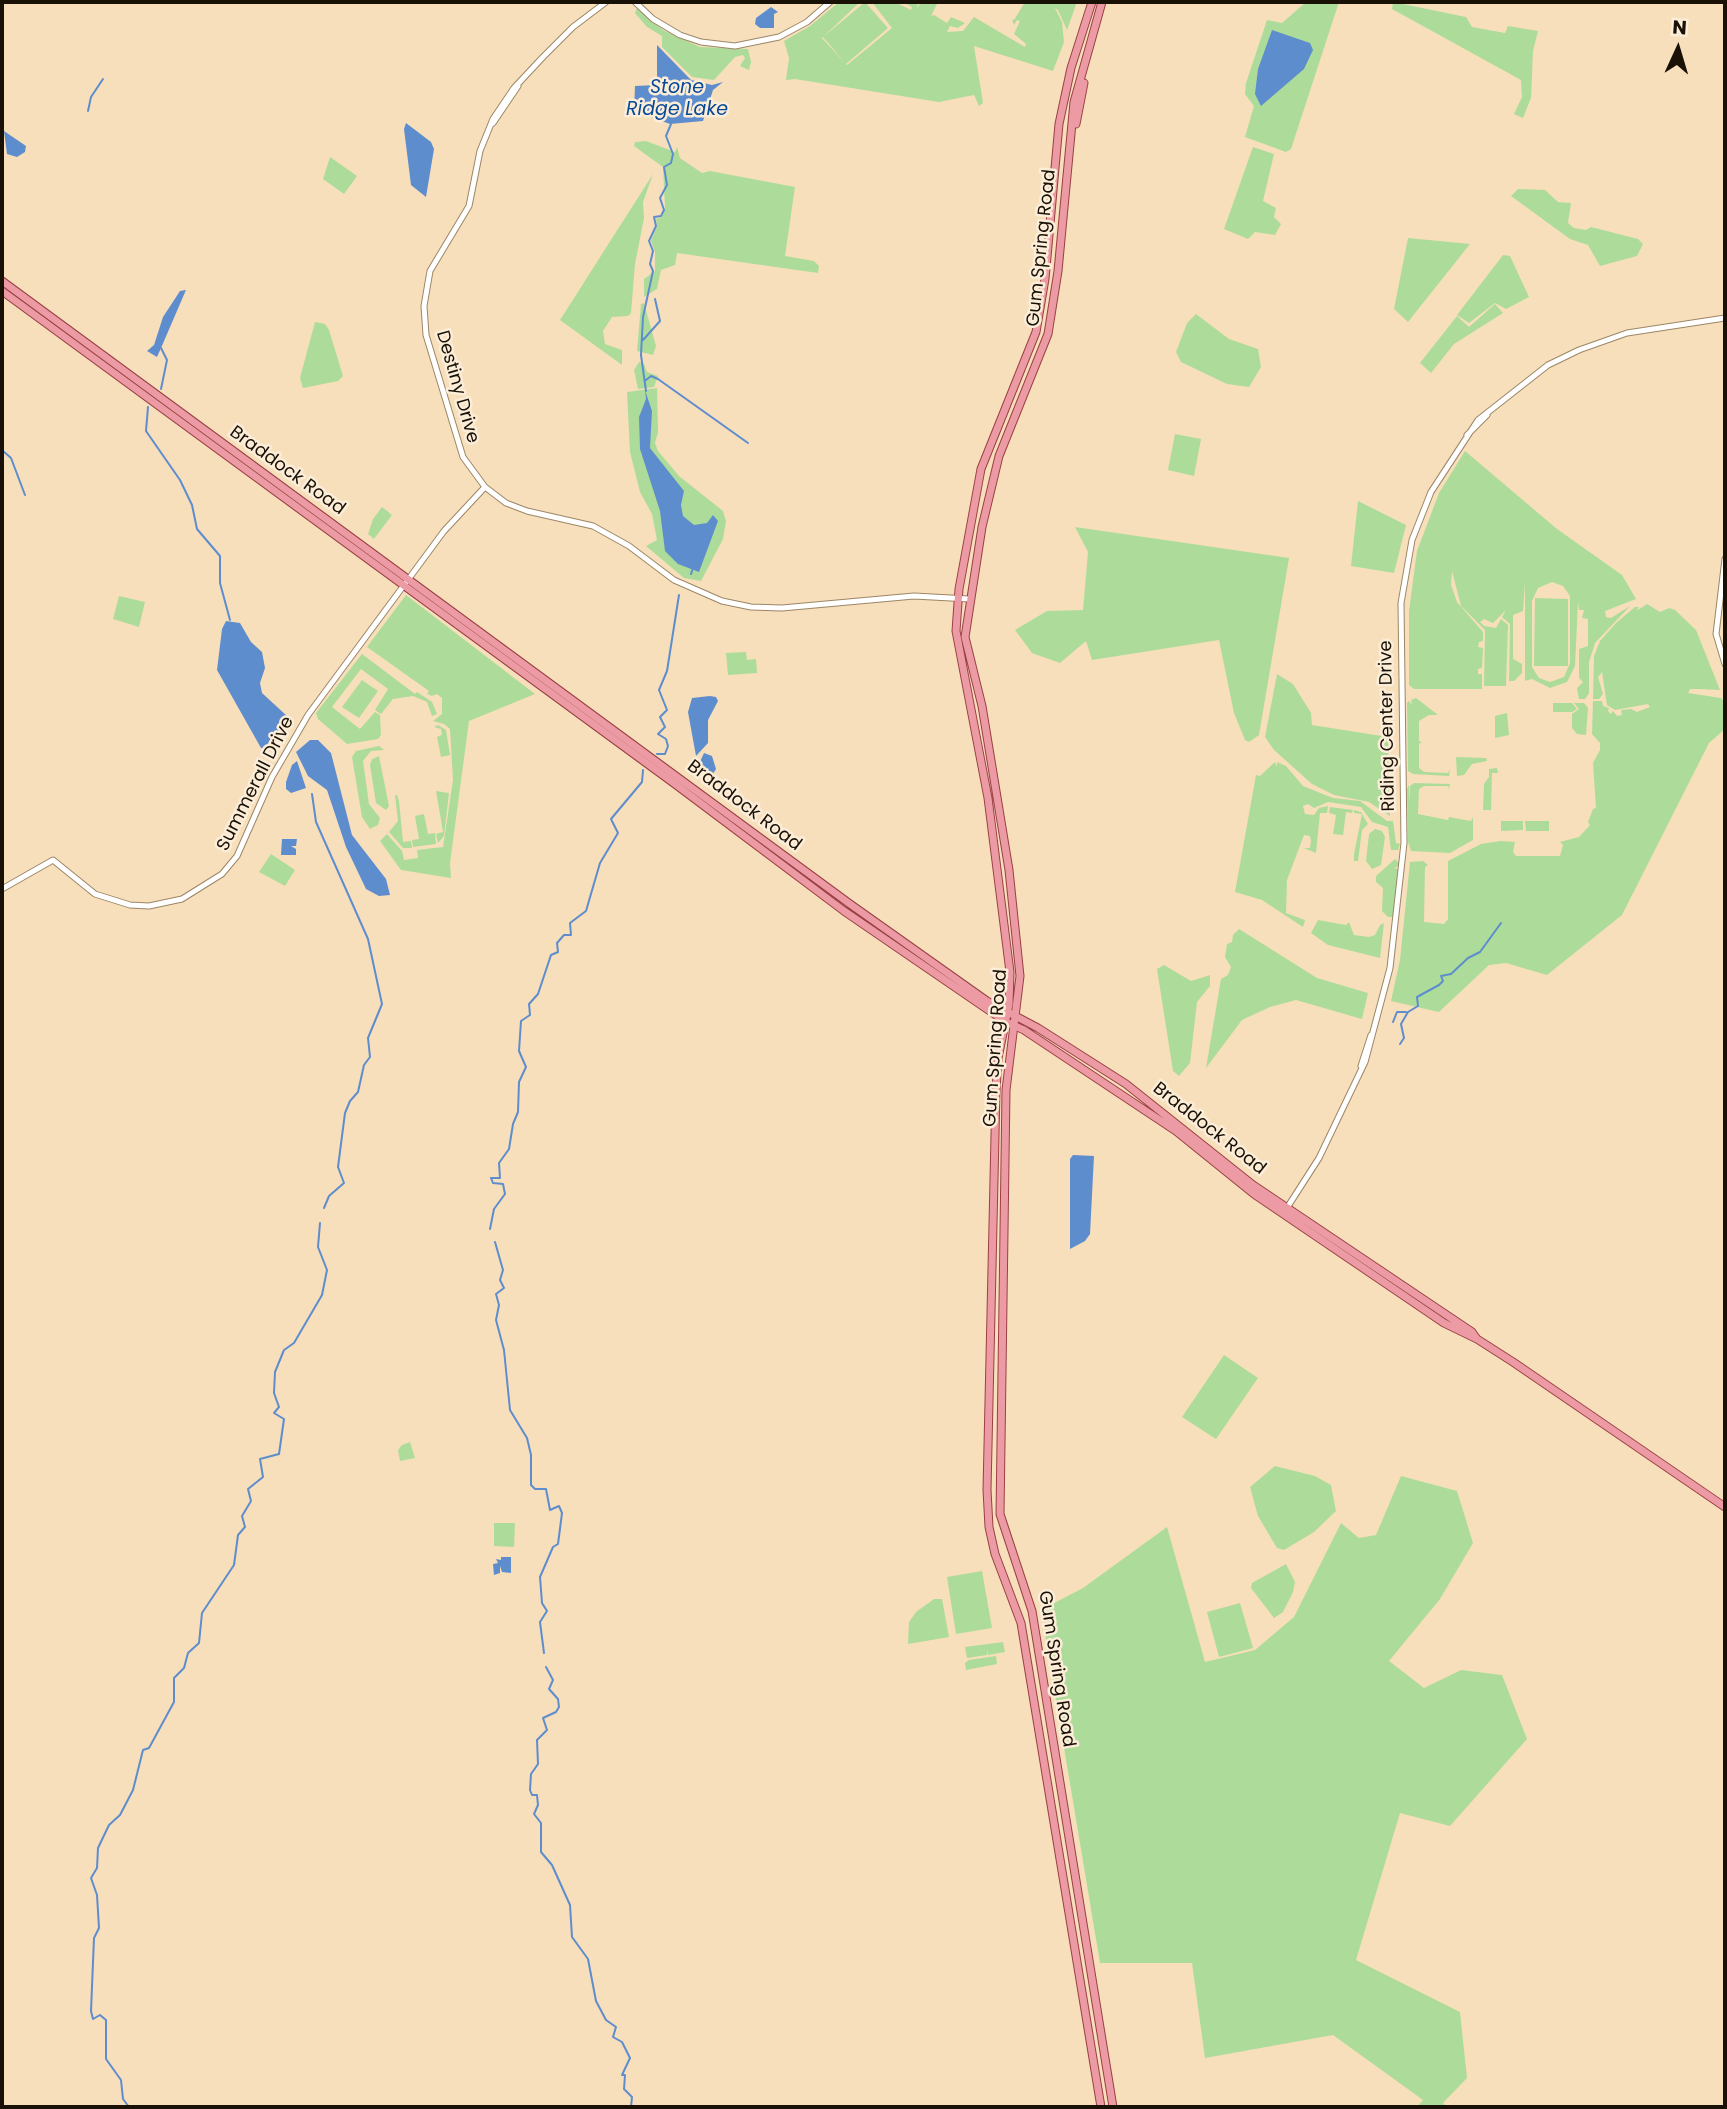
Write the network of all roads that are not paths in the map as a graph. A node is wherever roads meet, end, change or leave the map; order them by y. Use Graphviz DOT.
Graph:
graph roads {
  1 [pos="606,2"];
  2 [pos="635,2"];
  3 [pos="830,2"];
  4 [pos="1092,2"];
  5 [pos="1102,2"];
  6 [pos="1084,83"];
  7 [pos="1068,152"];
  8 [pos="2,281"];
  9 [pos="2,291"];
  10 [pos="1725,318"];
  11 [pos="1725,326"];
  12 [pos="485,487"];
  13 [pos="1725,559"];
  14 [pos="406,583"];
  15 [pos="958,598"];
  16 [pos="969,599"];
  17 [pos="1725,664"];
  18 [pos="604,732"];
  19 [pos="660,763"];
  20 [pos="2,890"];
  21 [pos="844,911"];
  22 [pos="881,926"];
  23 [pos="907,956"];
  24 [pos="944,970"];
  25 [pos="1011,1020"];
  26 [pos="1110,1087"];
  27 [pos="1166,1114"];
  28 [pos="1286,1211"];
  29 [pos="1725,1507"];
  30 [pos="1101,2107"];
  31 [pos="1113,2107"];
  1 -- 12 [label="street, Destiny Drive"];
  2 -- 3 [label="street"];
  4 -- 15 [label="main road, Gum Spring Road"];
  5 -- 7 [label="main road, Gum Spring Road"];
  6 -- 7 [label="main road"];
  7 -- 16 [label="main road, Gum Spring Road"];
  8 -- 14 [label="main road, Braddock Road"];
  9 -- 14 [label="main road, Braddock Road"];
  10 -- 11 [label="street"];
  10 -- 28 [label="street, Riding Center Drive"];
  12 -- 14 [label="street, Summerall Drive"];
  12 -- 15 [label="street, Destiny Drive"];
  13 -- 17 [label="street"];
  14 -- 18 [label="main road, Braddock Road"];
  14 -- 19 [label="main road, Braddock Road"];
  14 -- 20 [label="street, Summerall Drive"];
  15 -- 16 [label="street, Destiny Drive"];
  15 -- 25 [label="main road, Gum Spring Road"];
  16 -- 25 [label="main road, Gum Spring Road"];
  18 -- 19 [label="main road"];
  18 -- 21 [label="main road, Braddock Road"];
  19 -- 22 [label="main road, Braddock Road"];
  21 -- 22 [label="main road"];
  21 -- 23 [label="main road, Braddock Road"];
  22 -- 24 [label="main road, Braddock Road"];
  23 -- 24 [label="main road"];
  23 -- 25 [label="main road, Braddock Road"];
  24 -- 25 [label="main road, Braddock Road"];
  25 -- 26 [label="main road, Braddock Road"];
  25 -- 27 [label="main road, Braddock Road"];
  25 -- 30 [label="main road, Gum Spring Road"];
  25 -- 31 [label="main road, Gum Spring Road"];
  26 -- 27 [label="main road"];
  26 -- 28 [label="main road, Braddock Road"];
  27 -- 28 [label="main road, Braddock Road"];
  28 -- 29 [label="main road, Braddock Road"];
}
